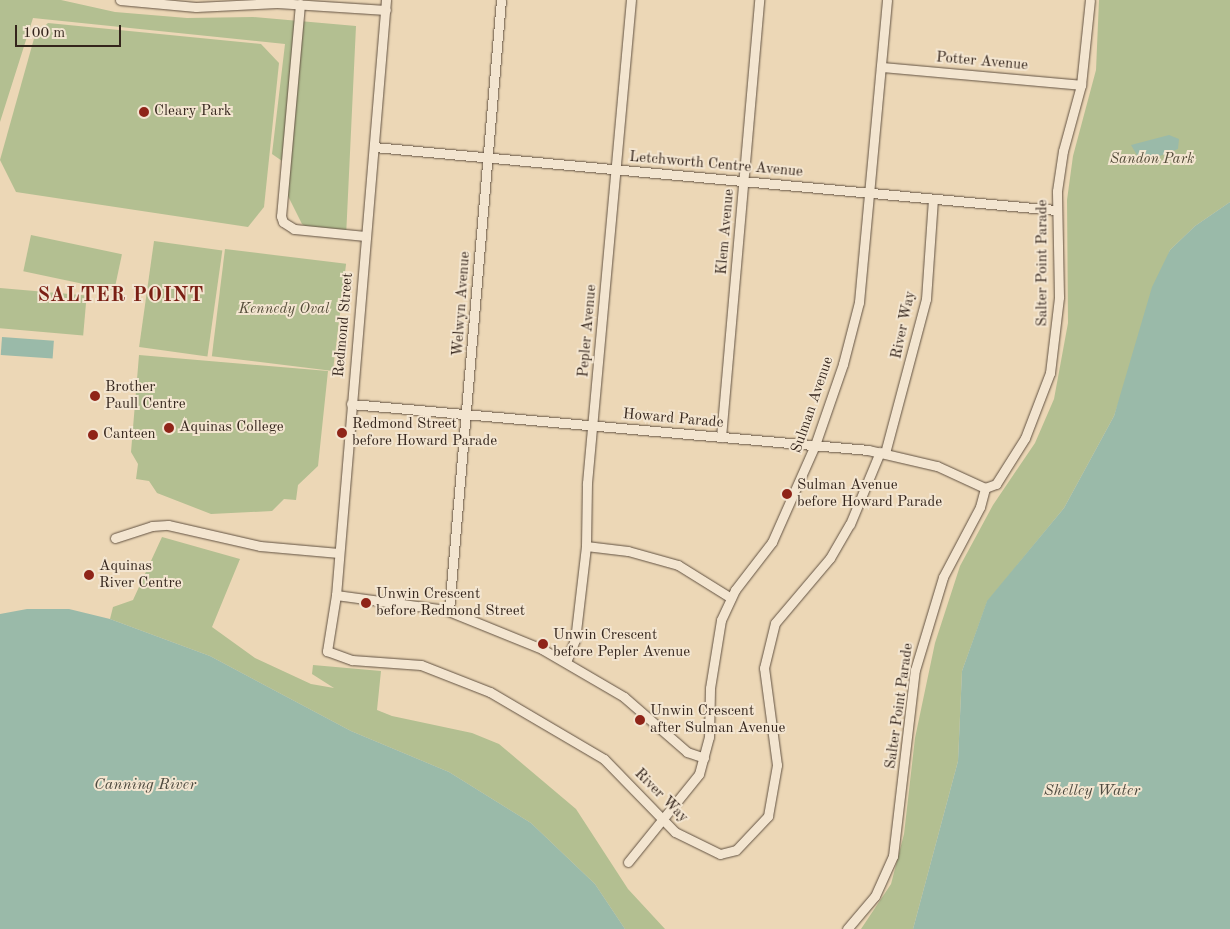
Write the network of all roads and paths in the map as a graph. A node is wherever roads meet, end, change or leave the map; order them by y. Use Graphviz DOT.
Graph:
graph roads {
  1 [pos="120,0"];
  2 [pos="386,0"];
  3 [pos="502,0"];
  4 [pos="631,0"];
  5 [pos="760,0"];
  6 [pos="887,0"];
  7 [pos="1090,0"];
  8 [pos="300,4"];
  9 [pos="386,10"];
  10 [pos="881,67"];
  11 [pos="1081,85"];
  12 [pos="374,147"];
  13 [pos="487,160"];
  14 [pos="615,169"];
  15 [pos="744,181"];
  16 [pos="870,193"];
  17 [pos="933,199"];
  18 [pos="1056,210"];
  19 [pos="366,236"];
  20 [pos="351,404"];
  21 [pos="468,416"];
  22 [pos="593,426"];
  23 [pos="721,438"];
  24 [pos="815,445"];
  25 [pos="882,452"];
  26 [pos="986,488"];
  27 [pos="115,538"];
  28 [pos="586,546"];
  29 [pos="339,553"];
  30 [pos="336,595"];
  31 [pos="731,598"];
  32 [pos="449,610"];
  33 [pos="327,651"];
  34 [pos="566,662"];
  35 [pos="704,758"];
  36 [pos="663,821"];
  37 [pos="628,862"];
  38 [pos="847,929"];
  1 -- 8 [label="street"];
  2 -- 9 [label="street, Redmond Street"];
  3 -- 13 [label="street, Welwyn Avenue"];
  4 -- 14 [label="street, Pepler Avenue"];
  5 -- 15 [label="street, Klem Avenue"];
  6 -- 10 [label="street, Sulman Avenue"];
  7 -- 11 [label="street, Salter Point Parade"];
  8 -- 9 [label="street"];
  8 -- 19 [label="street"];
  9 -- 12 [label="street, Redmond Street"];
  10 -- 11 [label="street, Potter Avenue"];
  10 -- 16 [label="street, Sulman Avenue"];
  11 -- 18 [label="street, Salter Point Parade"];
  12 -- 13 [label="street, Letchworth Centre Avenue"];
  12 -- 19 [label="street, Redmond Street"];
  13 -- 14 [label="street, Letchworth Centre Avenue"];
  13 -- 21 [label="street, Welwyn Avenue"];
  14 -- 15 [label="street, Letchworth Centre Avenue"];
  14 -- 22 [label="street, Pepler Avenue"];
  15 -- 16 [label="street, Letchworth Centre Avenue"];
  15 -- 23 [label="street, Klem Avenue"];
  16 -- 17 [label="street, Letchworth Centre Avenue"];
  16 -- 24 [label="street, Sulman Avenue"];
  17 -- 18 [label="street, Letchworth Centre Avenue"];
  17 -- 25 [label="street, River Way"];
  18 -- 26 [label="street, Salter Point Parade"];
  19 -- 20 [label="street, Redmond Street"];
  20 -- 21 [label="street, Howard Parade"];
  20 -- 29 [label="street, Redmond Street"];
  21 -- 22 [label="street, Howard Parade"];
  21 -- 32 [label="street, Welwyn Avenue"];
  22 -- 23 [label="street, Howard Parade"];
  22 -- 28 [label="street, Pepler Avenue"];
  23 -- 24 [label="street, Howard Parade"];
  24 -- 25 [label="street, Howard Parade"];
  24 -- 31 [label="street, Sulman Avenue"];
  25 -- 26 [label="street, Howard Parade"];
  25 -- 36 [label="street, River Way"];
  26 -- 38 [label="street, Salter Point Parade"];
  27 -- 29 [label="street"];
  28 -- 31 [label="street"];
  28 -- 34 [label="street, Pepler Avenue"];
  29 -- 30 [label="street, Redmond Street"];
  30 -- 32 [label="street"];
  30 -- 33 [label="street, Redmond Street"];
  31 -- 35 [label="street, Sulman Avenue"];
  32 -- 34 [label="street"];
  33 -- 36 [label="street, River Way"];
  34 -- 35 [label="street"];
  35 -- 36 [label="street, Sulman Avenue"];
  36 -- 37 [label="street, Sulman Avenue"];
}
